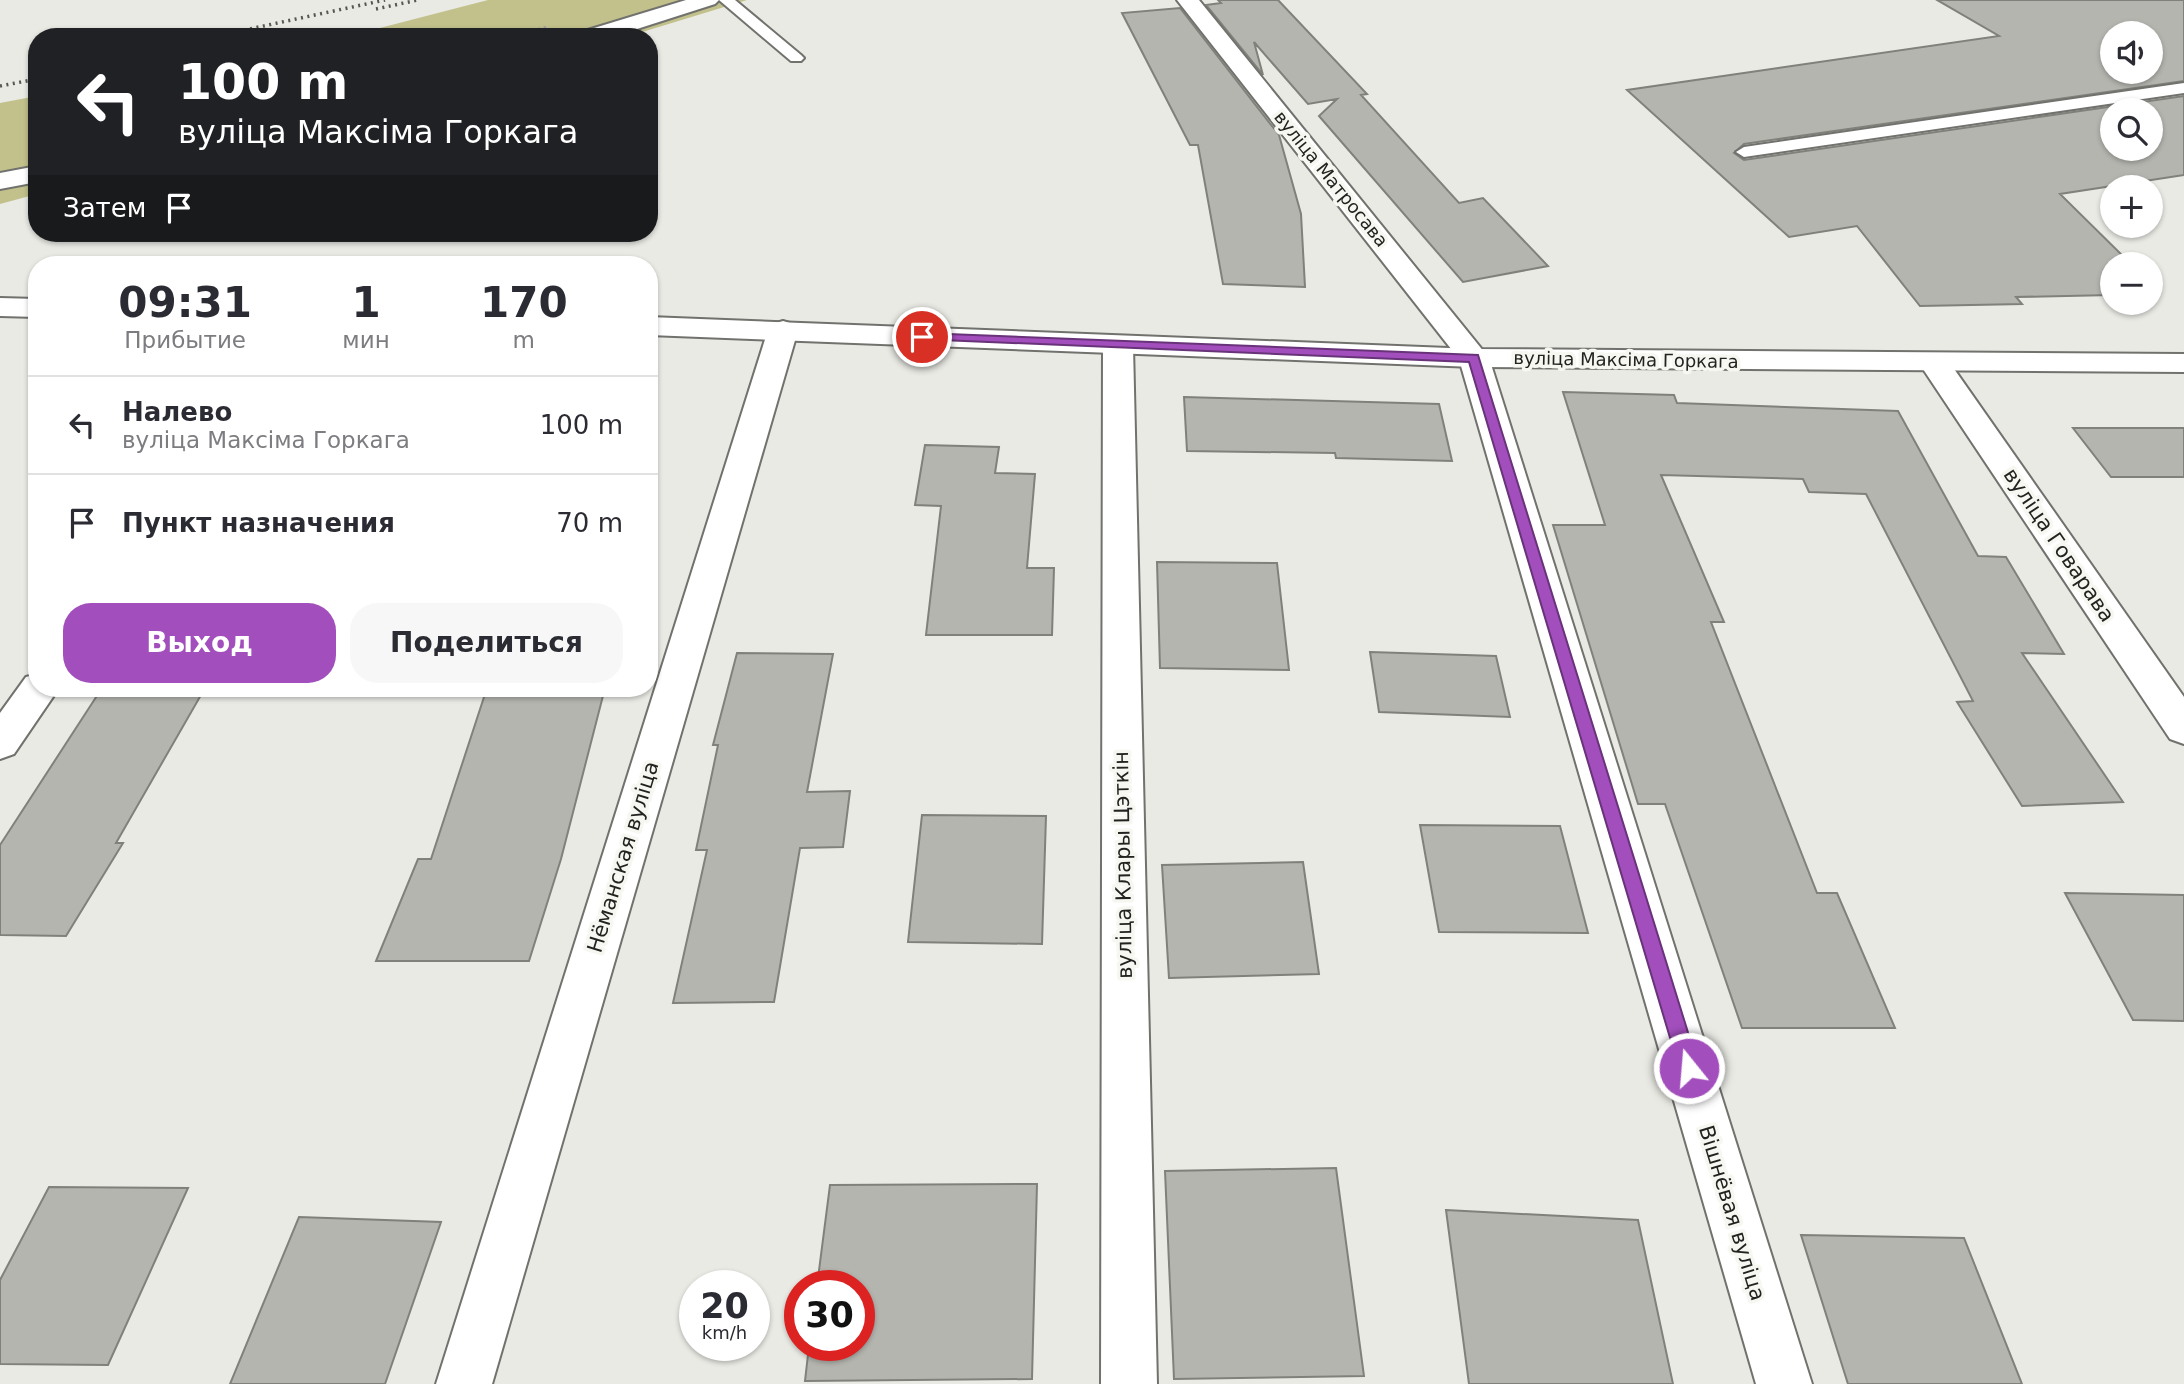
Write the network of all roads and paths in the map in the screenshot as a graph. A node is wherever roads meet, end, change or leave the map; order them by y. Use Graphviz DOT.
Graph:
graph roads {
  1 [pos="708,0"];
  2 [pos="726,0"];
  3 [pos="1188,0"];
  4 [pos="618,28"];
  5 [pos="796,58"];
  6 [pos="2184,88"];
  7 [pos="1744,152"];
  8 [pos="28,176"];
  9 [pos="0,181"];
  10 [pos="0,307"];
  11 [pos="28,308"];
  12 [pos="658,326"];
  13 [pos="783,330"];
  14 [pos="1118,346"];
  15 [pos="1474,358"];
  16 [pos="1934,363"];
  17 [pos="2184,363"];
  18 [pos="33,697"];
  19 [pos="2184,727"];
  20 [pos="0,743"];
  21 [pos="464,1384"];
  22 [pos="1129,1384"];
  23 [pos="1784,1384"];
  1 -- 4 [label="street"];
  2 -- 5 [label="lane"];
  3 -- 15 [label="street, вуліца Матросава"];
  6 -- 7 [label="lane"];
  8 -- 9 [label="street"];
  10 -- 11 [label="street"];
  12 -- 13 [label="street, вуліца Максіма Горкага"];
  13 -- 14 [label="street, вуліца Максіма Горкага"];
  13 -- 21 [label="street, Нёманская вуліца"];
  14 -- 15 [label="street, вуліца Максіма Горкага"];
  14 -- 22 [label="street, вуліца Клары Цэткін"];
  15 -- 16 [label="street, вуліца Максіма Горкага"];
  15 -- 23 [label="street, Вішнёвая вуліца"];
  16 -- 17 [label="street, вуліца Максіма Горкага"];
  16 -- 19 [label="street, вуліца Говарава"];
  18 -- 20 [label="street"];
}
